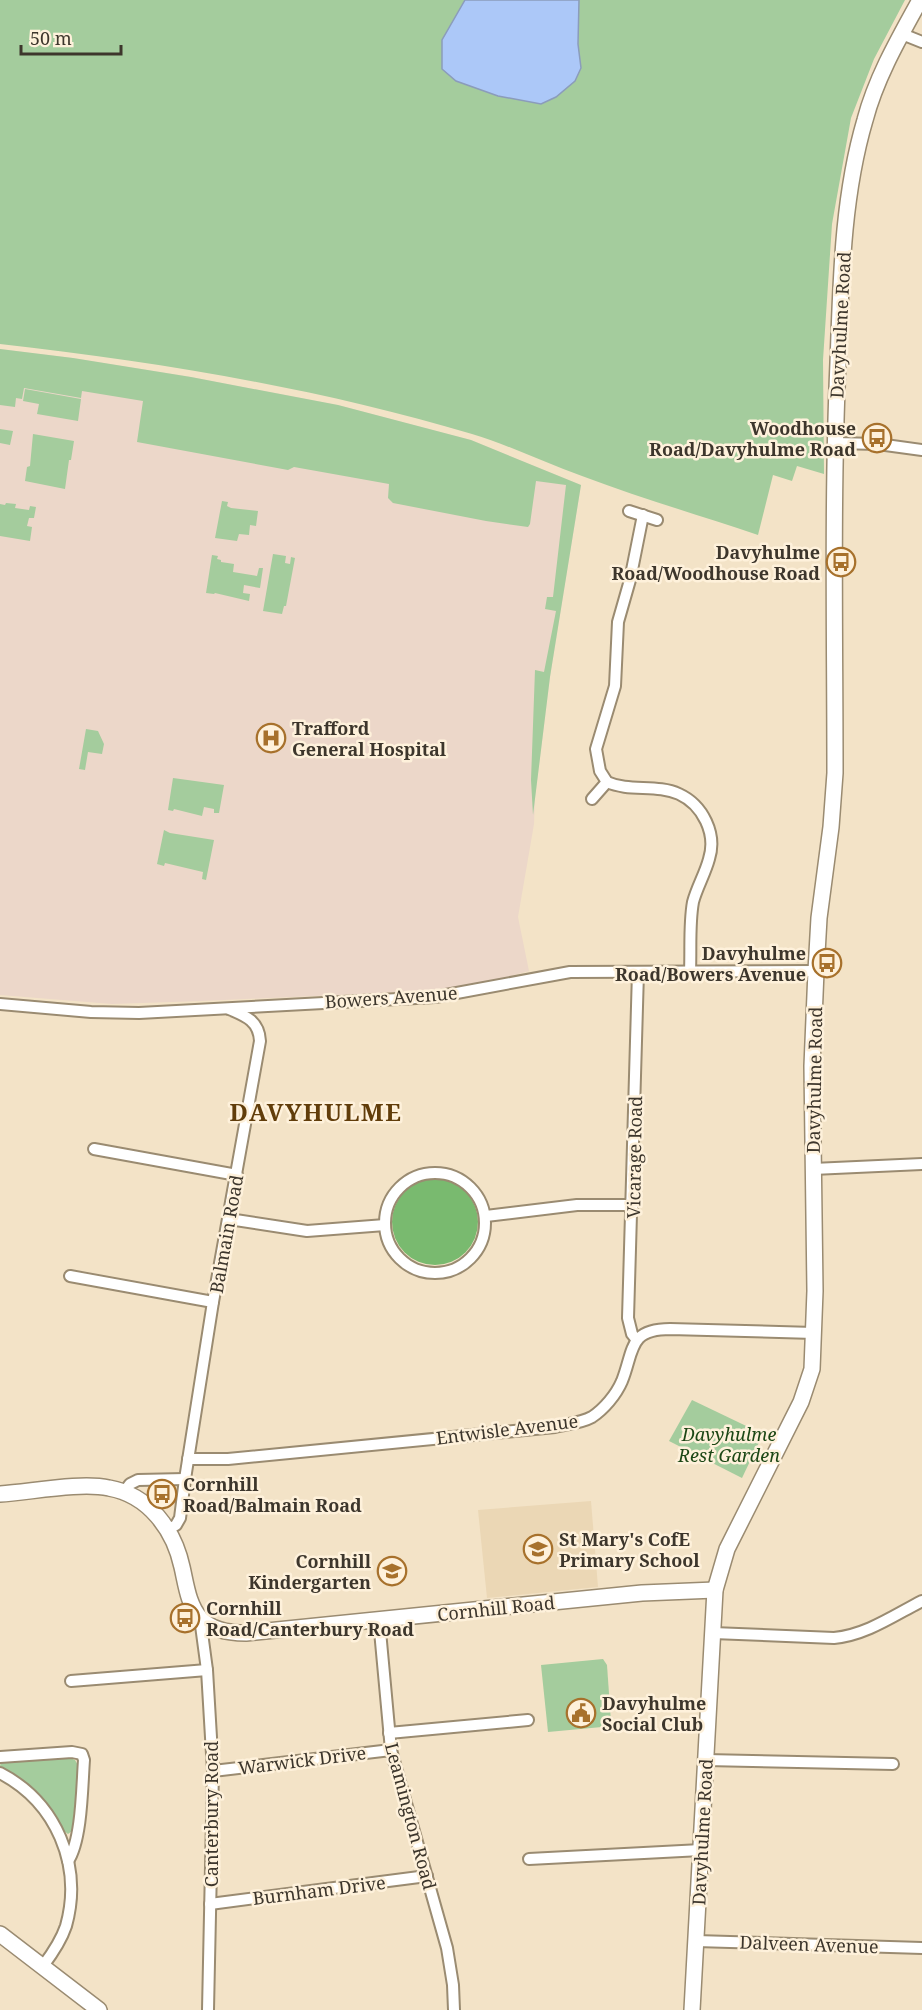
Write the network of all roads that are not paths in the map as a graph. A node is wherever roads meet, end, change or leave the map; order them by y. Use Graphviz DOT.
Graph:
graph roads {
  1 [pos="920,0"];
  2 [pos="902,34"];
  3 [pos="922,42"];
  4 [pos="835,443"];
  5 [pos="922,450"];
  6 [pos="629,511"];
  7 [pos="643,515"];
  8 [pos="657,520"];
  9 [pos="607,782"];
  10 [pos="592,799"];
  11 [pos="690,971"];
  12 [pos="816,971"];
  13 [pos="638,972"];
  14 [pos="0,1004"];
  15 [pos="226,1008"];
  16 [pos="94,1149"];
  17 [pos="922,1164"];
  18 [pos="813,1169"];
  19 [pos="237,1175"];
  20 [pos="633,1205"];
  21 [pos="486,1216"];
  22 [pos="229,1219"];
  23 [pos="385,1225"];
  24 [pos="70,1276"];
  25 [pos="213,1302"];
  26 [pos="814,1333"];
  27 [pos="636,1339"];
  28 [pos="191,1460"];
  29 [pos="185,1479"];
  30 [pos="124,1492"];
  31 [pos="0,1494"];
  32 [pos="169,1529"];
  33 [pos="715,1590"];
  34 [pos="922,1601"];
  35 [pos="200,1618"];
  36 [pos="379,1620"];
  37 [pos="713,1633"];
  38 [pos="207,1670"];
  39 [pos="71,1681"];
  40 [pos="528,1720"];
  41 [pos="389,1733"];
  42 [pos="391,1750"];
  43 [pos="0,1757"];
  44 [pos="706,1760"];
  45 [pos="893,1764"];
  46 [pos="213,1771"];
  47 [pos="0,1773"];
  48 [pos="701,1850"];
  49 [pos="529,1859"];
  50 [pos="68,1861"];
  51 [pos="427,1876"];
  52 [pos="210,1904"];
  53 [pos="0,1934"];
  54 [pos="696,1941"];
  55 [pos="922,1948"];
  56 [pos="43,1966"];
  57 [pos="99,2010"];
  58 [pos="208,2010"];
  59 [pos="454,2010"];
  60 [pos="692,2010"];
  1 -- 2 [label="street, Davyhulme Road"];
  2 -- 3 [label="street"];
  2 -- 4 [label="street, Davyhulme Road"];
  4 -- 5 [label="street"];
  4 -- 12 [label="street, Davyhulme Road"];
  6 -- 7 [label="street"];
  7 -- 8 [label="street"];
  7 -- 9 [label="street"];
  9 -- 10 [label="street"];
  9 -- 11 [label="street"];
  11 -- 12 [label="street, Bowers Avenue"];
  11 -- 13 [label="street, Bowers Avenue"];
  12 -- 18 [label="street, Davyhulme Road"];
  13 -- 15 [label="street, Bowers Avenue"];
  13 -- 20 [label="street, Vicarage Road"];
  14 -- 15 [label="street, Bowers Avenue"];
  15 -- 19 [label="street, Balmain Road"];
  16 -- 19 [label="street"];
  17 -- 18 [label="street"];
  18 -- 26 [label="street, Davyhulme Road"];
  19 -- 22 [label="street, Balmain Road"];
  20 -- 21 [label="street"];
  20 -- 27 [label="street, Vicarage Road"];
  21 -- 23 [label="street"];
  21 -- 23 [label="street"];
  22 -- 23 [label="street"];
  22 -- 25 [label="street, Balmain Road"];
  24 -- 25 [label="street"];
  25 -- 28 [label="street, Balmain Road"];
  26 -- 27 [label="street"];
  26 -- 33 [label="street, Davyhulme Road"];
  27 -- 28 [label="street, Entwisle Avenue"];
  28 -- 29 [label="street, Balmain Road"];
  29 -- 30 [label="street"];
  29 -- 32 [label="street, Balmain Road"];
  30 -- 31 [label="street"];
  30 -- 32 [label="street"];
  32 -- 35 [label="street"];
  33 -- 36 [label="street, Cornhill Road"];
  33 -- 37 [label="street, Davyhulme Road"];
  34 -- 37 [label="street"];
  35 -- 36 [label="street, Cornhill Road"];
  35 -- 38 [label="street, Canterbury Road"];
  36 -- 41 [label="street, Leamington Road"];
  37 -- 44 [label="street, Davyhulme Road"];
  38 -- 39 [label="street"];
  38 -- 46 [label="street, Canterbury Road"];
  40 -- 41 [label="street, Warwick Drive"];
  41 -- 42 [label="street, Leamington Road"];
  42 -- 46 [label="street, Warwick Drive"];
  42 -- 51 [label="street, Leamington Road"];
  43 -- 50 [label="street"];
  44 -- 45 [label="street"];
  44 -- 48 [label="street, Davyhulme Road"];
  46 -- 52 [label="street, Canterbury Road"];
  47 -- 50 [label="street"];
  48 -- 49 [label="street"];
  48 -- 54 [label="street, Davyhulme Road"];
  50 -- 56 [label="street"];
  51 -- 52 [label="street, Burnham Drive"];
  51 -- 59 [label="street, Leamington Road"];
  52 -- 58 [label="street, Canterbury Road"];
  53 -- 56 [label="street"];
  54 -- 55 [label="street, Dalveen Avenue"];
  54 -- 60 [label="street, Davyhulme Road"];
  56 -- 57 [label="street"];
}
